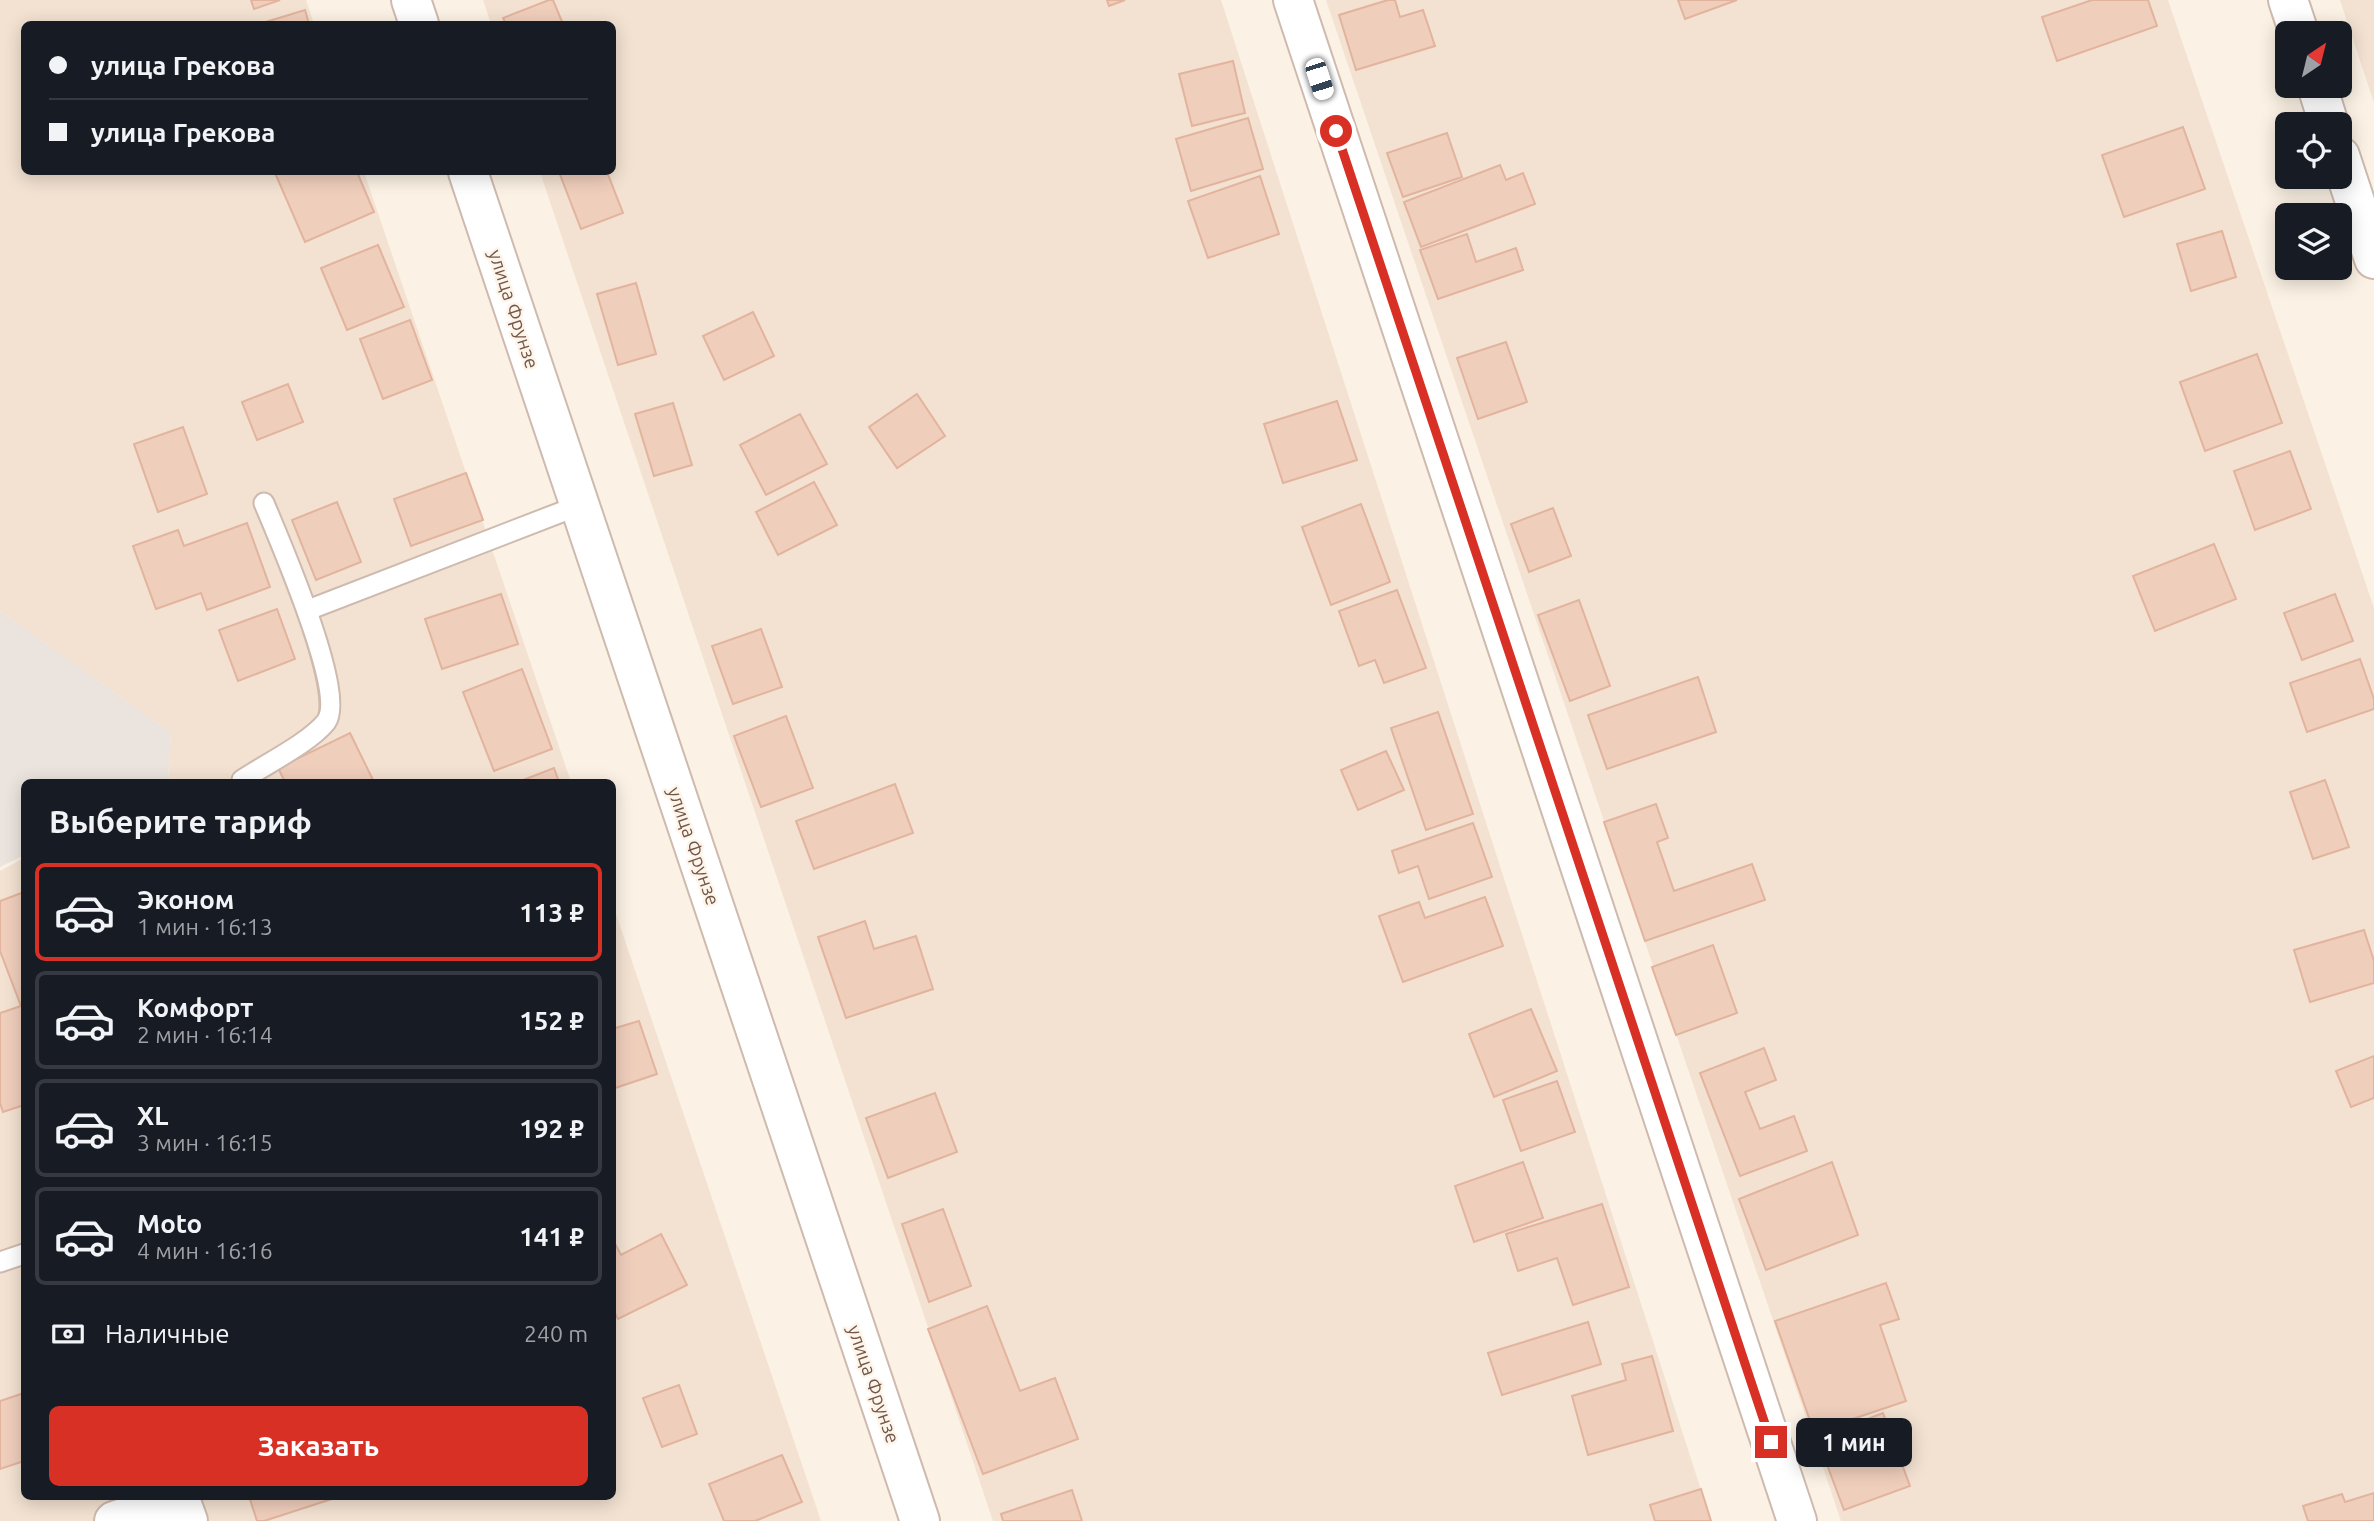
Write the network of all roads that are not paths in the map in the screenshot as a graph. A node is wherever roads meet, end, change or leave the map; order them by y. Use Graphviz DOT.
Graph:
graph roads {
  1 [pos="411,0"];
  2 [pos="1293,0"];
  3 [pos="2288,0"];
  4 [pos="418,21"];
  5 [pos="2295,21"];
  6 [pos="469,175"];
  7 [pos="2351,189"];
  8 [pos="2374,259"];
  9 [pos="264,503"];
  10 [pos="580,505"];
  11 [pos="308,610"];
  12 [pos="244,779"];
  13 [pos="21,1255"];
  14 [pos="0,1262"];
  15 [pos="177,1500"];
  16 [pos="180,1500"];
  17 [pos="114,1521"];
  18 [pos="188,1521"];
  19 [pos="920,1521"];
  20 [pos="1797,1521"];
  1 -- 4 [label="street"];
  2 -- 20 [label="street"];
  3 -- 5 [label="street"];
  6 -- 10 [label="street, улица Фрунзе"];
  7 -- 8 [label="street"];
  9 -- 11 [label="lane"];
  10 -- 11 [label="lane"];
  10 -- 19 [label="street, улица Фрунзе"];
  11 -- 12 [label="lane"];
  13 -- 14 [label="lane"];
  15 -- 17 [label="street"];
  16 -- 18 [label="street"];
}
